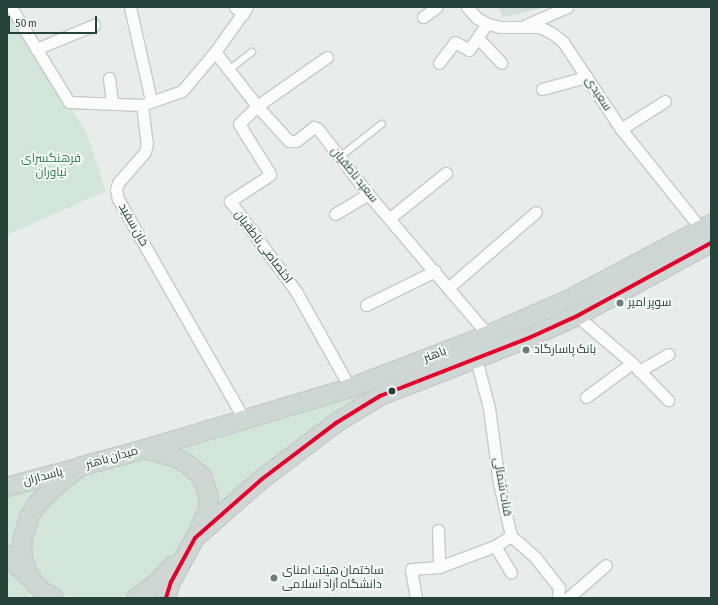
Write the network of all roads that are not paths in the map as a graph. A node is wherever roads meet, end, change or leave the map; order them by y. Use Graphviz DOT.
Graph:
graph roads {
  1 [pos="11,7"];
  2 [pos="130,7"];
  3 [pos="437,7"];
  4 [pos="467,7"];
  5 [pos="567,7"];
  6 [pos="241,9"];
  7 [pos="423,17"];
  8 [pos="487,23"];
  9 [pos="94,25"];
  10 [pos="523,26"];
  11 [pos="478,38"];
  12 [pos="36,49"];
  13 [pos="215,52"];
  14 [pos="252,52"];
  15 [pos="326,57"];
  16 [pos="439,63"];
  17 [pos="501,63"];
  18 [pos="229,70"];
  19 [pos="586,77"];
  20 [pos="109,78"];
  21 [pos="542,89"];
  22 [pos="665,101"];
  23 [pos="146,102"];
  24 [pos="112,103"];
  25 [pos="257,106"];
  26 [pos="382,124"];
  27 [pos="621,129"];
  28 [pos="340,157"];
  29 [pos="446,173"];
  30 [pos="368,194"];
  31 [pos="536,212"];
  32 [pos="335,214"];
  33 [pos="390,218"];
  34 [pos="708,232"];
  35 [pos="435,271"];
  36 [pos="448,288"];
  37 [pos="366,306"];
  38 [pos="577,316"];
  39 [pos="488,335"];
  40 [pos="668,354"];
  41 [pos="476,359"];
  42 [pos="636,367"];
  43 [pos="350,388"];
  44 [pos="586,397"];
  45 [pos="668,400"];
  46 [pos="244,419"];
  47 [pos="144,449"];
  48 [pos="79,468"];
  49 [pos="7,487"];
  50 [pos="438,530"];
  51 [pos="511,536"];
  52 [pos="195,538"];
  53 [pos="494,546"];
  54 [pos="7,555"];
  55 [pos="606,565"];
  56 [pos="439,567"];
  57 [pos="511,573"];
  58 [pos="29,577"];
  59 [pos="54,598"];
  60 [pos="136,598"];
  61 [pos="166,598"];
  62 [pos="416,598"];
  63 [pos="558,598"];
  64 [pos="568,598"];
  1 -- 12 [label="street"];
  2 -- 23 [label="street, خان سفید"];
  3 -- 7 [label="street"];
  4 -- 8 [label="street, سعیدی"];
  5 -- 10 [label="street"];
  6 -- 13 [label="street"];
  8 -- 10 [label="street, سعیدی"];
  8 -- 11 [label="street"];
  9 -- 12 [label="street"];
  10 -- 19 [label="street, سعیدی"];
  11 -- 16 [label="street"];
  11 -- 17 [label="street"];
  12 -- 24 [label="street"];
  13 -- 18 [label="street, سعید ناطقیان"];
  13 -- 23 [label="street"];
  14 -- 18 [label="lane"];
  15 -- 25 [label="street"];
  18 -- 25 [label="street, سعید ناطقیان"];
  19 -- 21 [label="street"];
  19 -- 27 [label="street, سعیدی"];
  20 -- 24 [label="street"];
  22 -- 27 [label="street"];
  23 -- 24 [label="street"];
  23 -- 46 [label="street, خان سفید"];
  25 -- 28 [label="street, سعید ناطقیان"];
  25 -- 43 [label="street, اختصاصی ناطقیان"];
  26 -- 28 [label="lane"];
  27 -- 34 [label="street, سعیدی"];
  28 -- 30 [label="street, سعید ناطقیان"];
  29 -- 33 [label="street"];
  30 -- 32 [label="street"];
  30 -- 33 [label="street, سعید ناطقیان"];
  31 -- 36 [label="street"];
  33 -- 35 [label="street, سعید ناطقیان"];
  34 -- 38 [label="main road, باهنر"];
  34 -- 39 [label="main road, باهنر"];
  35 -- 36 [label="street, سعید ناطقیان"];
  35 -- 37 [label="street"];
  36 -- 39 [label="street, سعید ناطقیان"];
  38 -- 41 [label="main road, باهنر"];
  38 -- 42 [label="street"];
  39 -- 43 [label="main road, باهنر"];
  40 -- 42 [label="street"];
  41 -- 51 [label="street, قنات شمالى"];
  41 -- 52 [label="main road, باهنر"];
  42 -- 44 [label="street"];
  42 -- 45 [label="street"];
  43 -- 46 [label="main road, باهنر"];
  46 -- 47 [label="main road, باهنر"];
  47 -- 48 [label="main road, میدان باهنر"];
  47 -- 52 [label="main road, میدان باهنر"];
  48 -- 49 [label="main road, پاسداران"];
  48 -- 58 [label="main road, میدان باهنر"];
  50 -- 56 [label="street"];
  51 -- 53 [label="street"];
  51 -- 63 [label="street"];
  52 -- 60 [label="main road, میدان باهنر"];
  52 -- 61 [label="main road, باهنر"];
  53 -- 56 [label="street"];
  53 -- 57 [label="street"];
  54 -- 58 [label="main road"];
  55 -- 64 [label="street"];
  56 -- 62 [label="street"];
  58 -- 59 [label="main road, میدان باهنر"];
}
